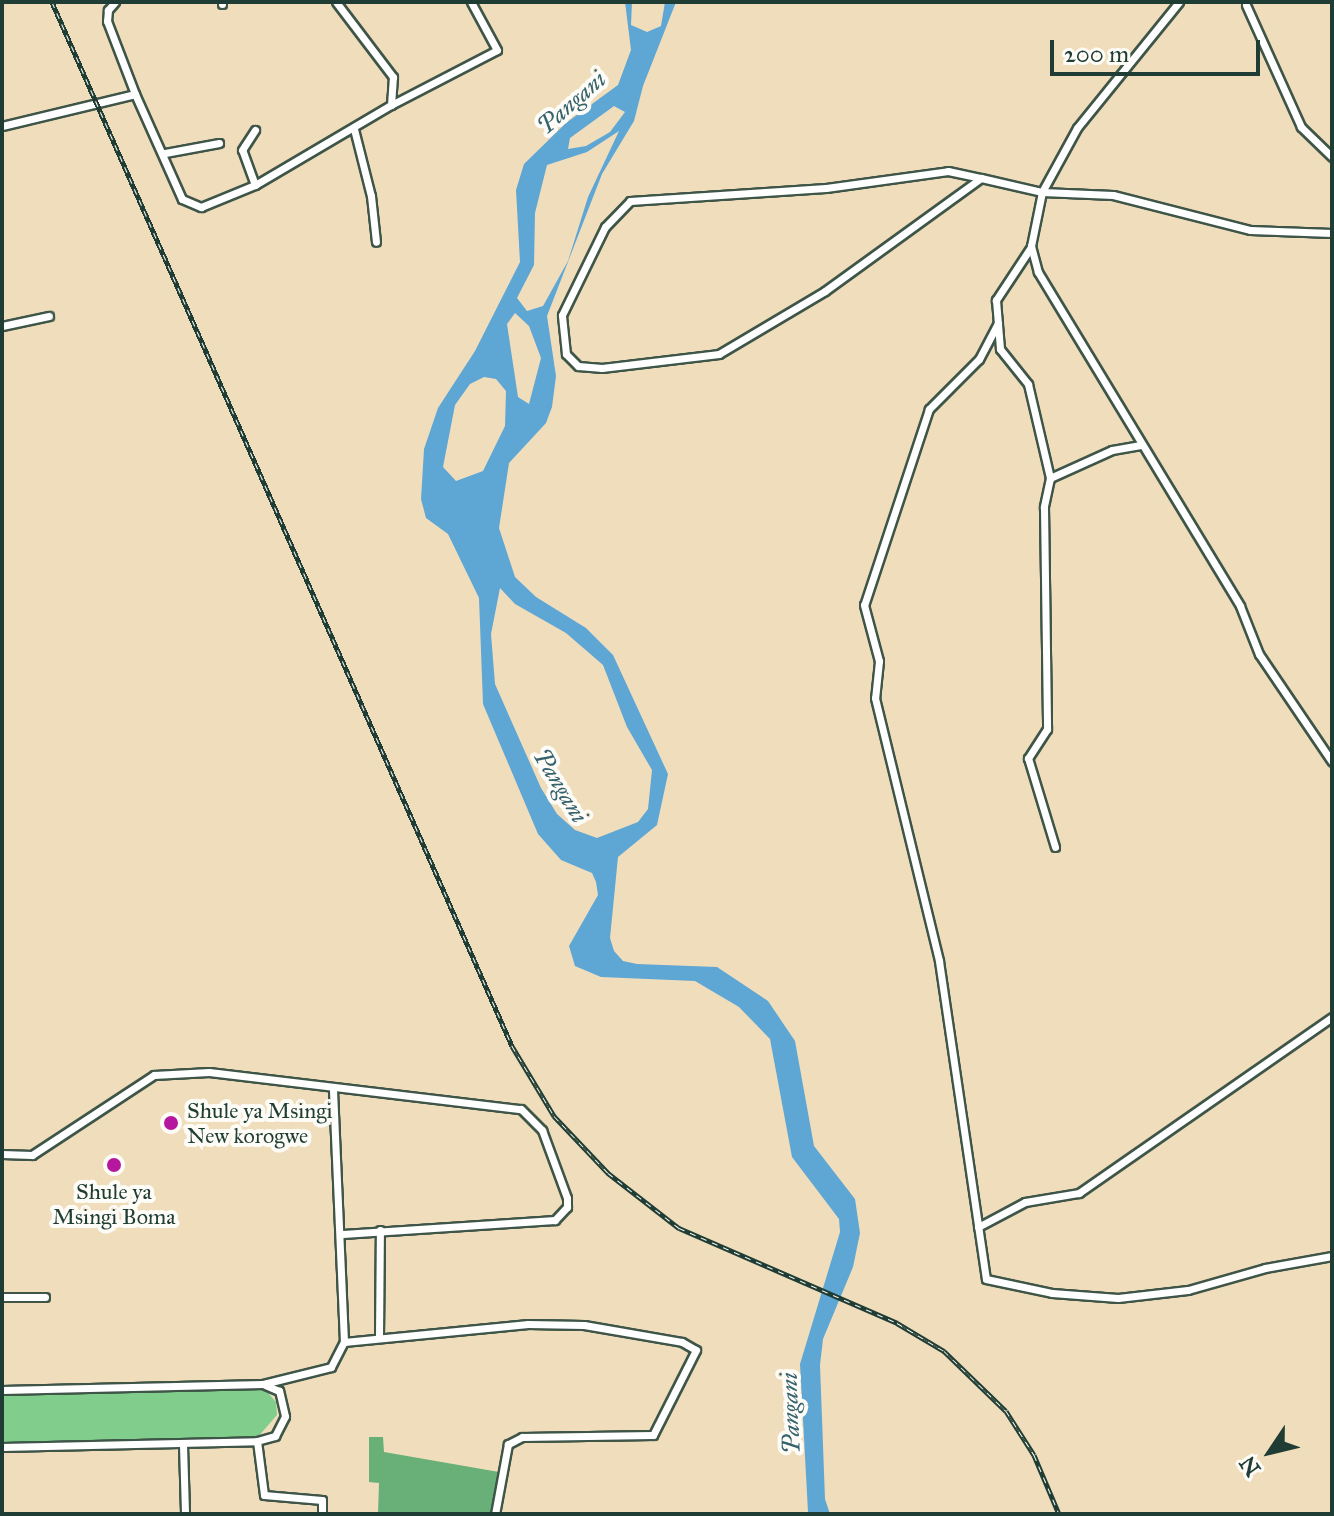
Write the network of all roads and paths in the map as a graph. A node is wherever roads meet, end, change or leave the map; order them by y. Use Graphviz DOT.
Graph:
graph roads {
  1 [pos="115,2"];
  2 [pos="336,2"];
  3 [pos="471,2"];
  4 [pos="1179,2"];
  5 [pos="1246,5"];
  6 [pos="135,94"];
  7 [pos="391,105"];
  8 [pos="2,126"];
  9 [pos="354,129"];
  10 [pos="255,130"];
  11 [pos="219,143"];
  12 [pos="165,153"];
  13 [pos="1332,157"];
  14 [pos="981,178"];
  15 [pos="255,185"];
  16 [pos="1042,192"];
  17 [pos="1332,233"];
  18 [pos="376,242"];
  19 [pos="1031,246"];
  20 [pos="49,316"];
  21 [pos="998,323"];
  22 [pos="2,326"];
  23 [pos="1141,445"];
  24 [pos="1050,478"];
  25 [pos="1332,762"];
  26 [pos="1055,847"];
  27 [pos="1332,1017"];
  28 [pos="333,1090"];
  29 [pos="2,1154"];
  30 [pos="978,1227"];
  31 [pos="380,1230"];
  32 [pos="342,1234"];
  33 [pos="1332,1256"];
  34 [pos="2,1297"];
  35 [pos="45,1297"];
  36 [pos="379,1336"];
  37 [pos="344,1342"];
  38 [pos="263,1384"];
  39 [pos="2,1390"];
  40 [pos="257,1441"];
  41 [pos="183,1445"];
  42 [pos="2,1447"];
  43 [pos="185,1514"];
  44 [pos="322,1514"];
  45 [pos="495,1514"];
  1 -- 6 [label="street"];
  2 -- 7 [label="street"];
  3 -- 7 [label="street"];
  4 -- 16 [label="street"];
  5 -- 13 [label="street"];
  6 -- 8 [label="street"];
  6 -- 12 [label="street"];
  7 -- 9 [label="street"];
  9 -- 15 [label="street"];
  9 -- 18 [label="street"];
  10 -- 15 [label="street"];
  11 -- 12 [label="street"];
  12 -- 15 [label="street"];
  14 -- 14 [label="street"];
  14 -- 16 [label="street"];
  16 -- 17 [label="street"];
  16 -- 19 [label="street"];
  19 -- 21 [label="street"];
  19 -- 23 [label="street"];
  20 -- 22 [label="street"];
  21 -- 24 [label="street"];
  21 -- 30 [label="street"];
  23 -- 24 [label="street"];
  23 -- 25 [label="street"];
  24 -- 26 [label="street"];
  27 -- 30 [label="street"];
  28 -- 29 [label="street"];
  28 -- 31 [label="street"];
  28 -- 32 [label="street"];
  30 -- 33 [label="street"];
  31 -- 32 [label="street"];
  31 -- 36 [label="street"];
  32 -- 37 [label="street"];
  34 -- 35 [label="street"];
  36 -- 37 [label="street"];
  36 -- 45 [label="street"];
  37 -- 38 [label="street"];
  38 -- 39 [label="street"];
  38 -- 40 [label="street"];
  40 -- 41 [label="street"];
  40 -- 44 [label="street"];
  41 -- 42 [label="street"];
  41 -- 43 [label="street"];
}
